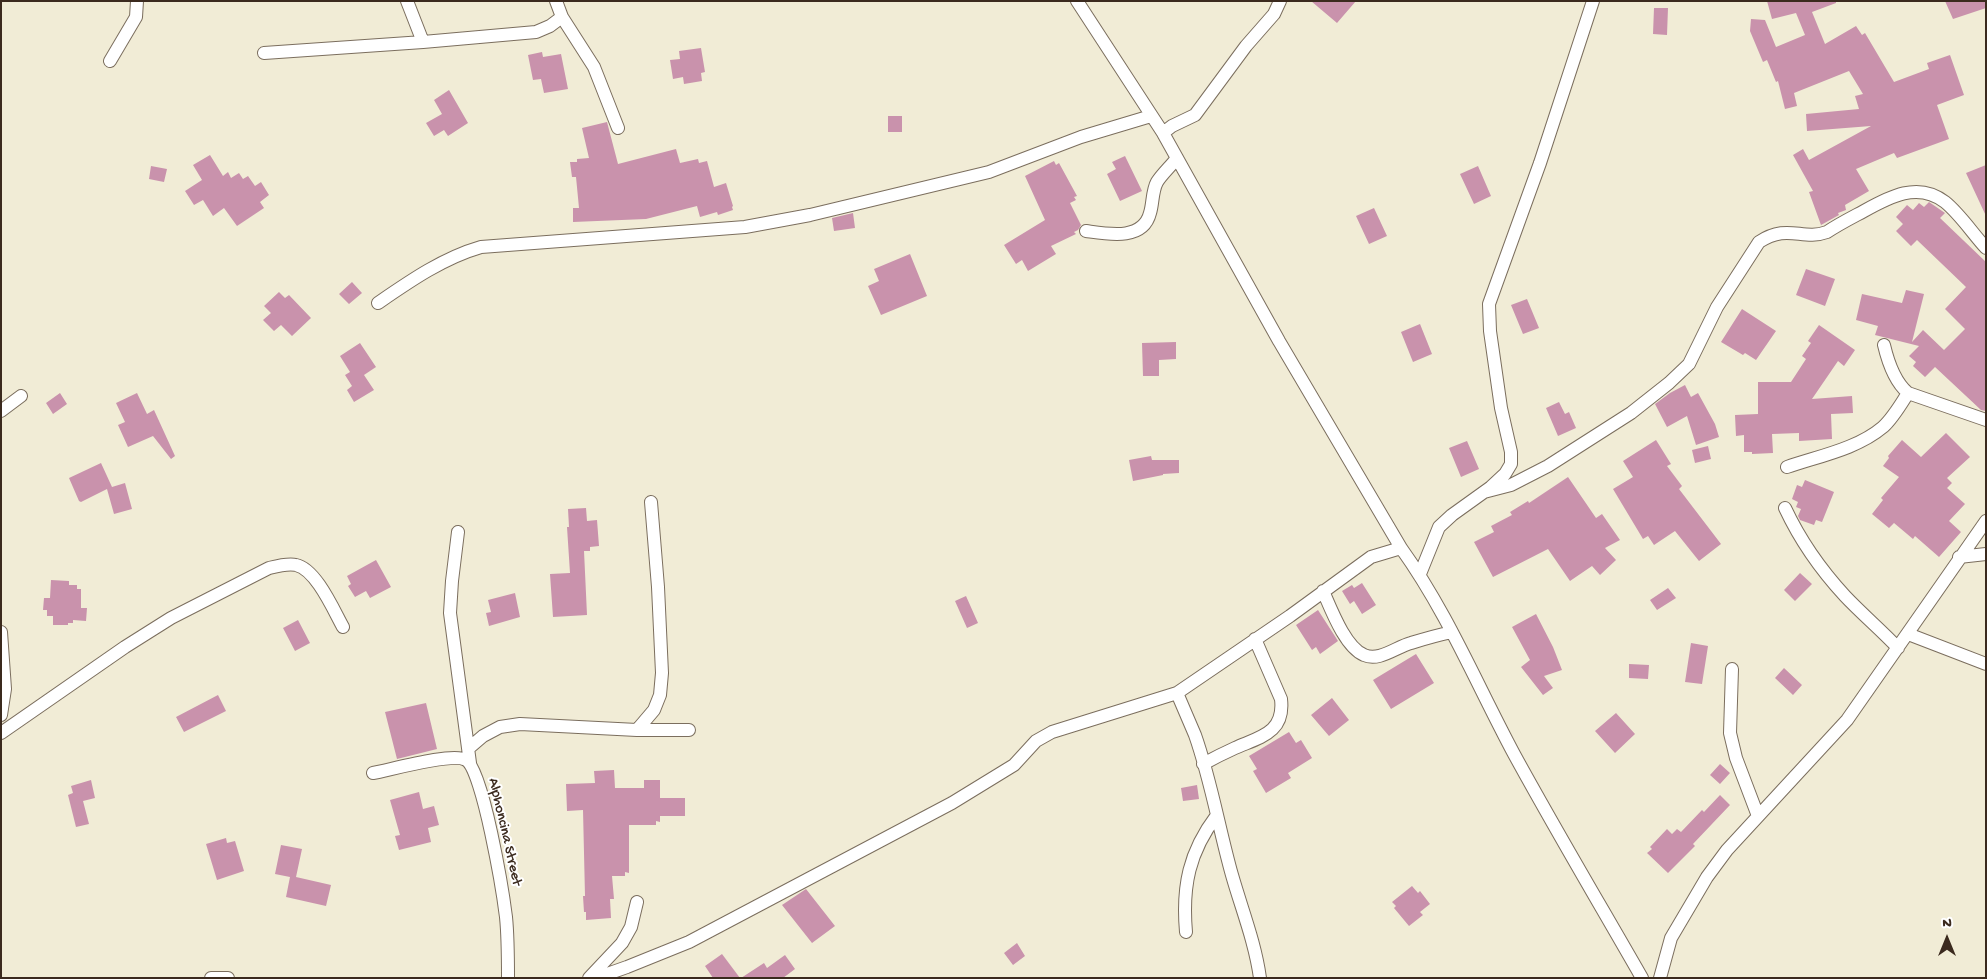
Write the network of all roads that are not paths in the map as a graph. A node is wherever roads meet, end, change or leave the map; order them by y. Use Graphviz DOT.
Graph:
graph roads {
  1 [pos="137,1"];
  2 [pos="407,1"];
  3 [pos="556,1"];
  4 [pos="1078,1"];
  5 [pos="1280,1"];
  6 [pos="1593,1"];
  7 [pos="562,17"];
  8 [pos="424,42"];
  9 [pos="264,53"];
  10 [pos="110,61"];
  11 [pos="1151,116"];
  12 [pos="618,128"];
  13 [pos="1163,134"];
  14 [pos="1177,158"];
  15 [pos="1086,231"];
  16 [pos="1986,248"];
  17 [pos="378,303"];
  18 [pos="1884,345"];
  19 [pos="1908,393"];
  20 [pos="21,396"];
  21 [pos="1,411"];
  22 [pos="1986,420"];
  23 [pos="1787,467"];
  24 [pos="1484,492"];
  25 [pos="652,502"];
  26 [pos="1785,508"];
  27 [pos="1986,521"];
  28 [pos="458,532"];
  29 [pos="1401,548"];
  30 [pos="1986,554"];
  31 [pos="1960,556"];
  32 [pos="1420,574"];
  33 [pos="1323,591"];
  34 [pos="342,627"];
  35 [pos="1,632"];
  36 [pos="1452,632"];
  37 [pos="1908,634"];
  38 [pos="1255,639"];
  39 [pos="1898,648"];
  40 [pos="1986,664"];
  41 [pos="1732,669"];
  42 [pos="1177,693"];
  43 [pos="3,696"];
  44 [pos="1,715"];
  45 [pos="637,730"];
  46 [pos="689,730"];
  47 [pos="1,733"];
  48 [pos="469,748"];
  49 [pos="470,763"];
  50 [pos="1203,764"];
  51 [pos="373,773"];
  52 [pos="1217,815"];
  53 [pos="1758,816"];
  54 [pos="637,902"];
  55 [pos="1186,932"];
  56 [pos="211,978"];
  57 [pos="228,978"];
  58 [pos="508,978"];
  59 [pos="589,978"];
  60 [pos="596,978"];
  61 [pos="1260,978"];
  62 [pos="1642,978"];
  63 [pos="1660,978"];
  1 -- 10 [label="street"];
  2 -- 8 [label="street"];
  3 -- 7 [label="street"];
  4 -- 11 [label="street"];
  5 -- 13 [label="street"];
  6 -- 24 [label="street"];
  7 -- 8 [label="street"];
  7 -- 12 [label="street"];
  8 -- 9 [label="street"];
  11 -- 13 [label="street"];
  11 -- 17 [label="street"];
  13 -- 14 [label="street"];
  14 -- 15 [label="street"];
  14 -- 29 [label="street"];
  16 -- 24 [label="street"];
  18 -- 19 [label="street"];
  19 -- 22 [label="street"];
  19 -- 23 [label="street"];
  20 -- 21 [label="street"];
  24 -- 32 [label="street"];
  25 -- 45 [label="street"];
  26 -- 39 [label="street"];
  27 -- 31 [label="street"];
  28 -- 48 [label="street"];
  29 -- 32 [label="street"];
  29 -- 33 [label="street"];
  30 -- 31 [label="street"];
  31 -- 37 [label="street"];
  32 -- 36 [label="street"];
  33 -- 36 [label="street"];
  33 -- 38 [label="street"];
  34 -- 47 [label="street"];
  35 -- 43 [label="street"];
  36 -- 62 [label="street"];
  37 -- 39 [label="street"];
  37 -- 40 [label="street"];
  38 -- 42 [label="street"];
  38 -- 50 [label="street"];
  39 -- 53 [label="street"];
  41 -- 53 [label="street"];
  42 -- 50 [label="street"];
  42 -- 60 [label="street"];
  43 -- 44 [label="street"];
  45 -- 46 [label="street"];
  45 -- 48 [label="street"];
  48 -- 49 [label="street"];
  49 -- 51 [label="street, Alphoncina Street"];
  49 -- 58 [label="street, Alphoncina Street"];
  50 -- 52 [label="street"];
  52 -- 55 [label="street"];
  52 -- 61 [label="street"];
  53 -- 63 [label="street"];
  54 -- 59 [label="street"];
  56 -- 57 [label="street"];
}
